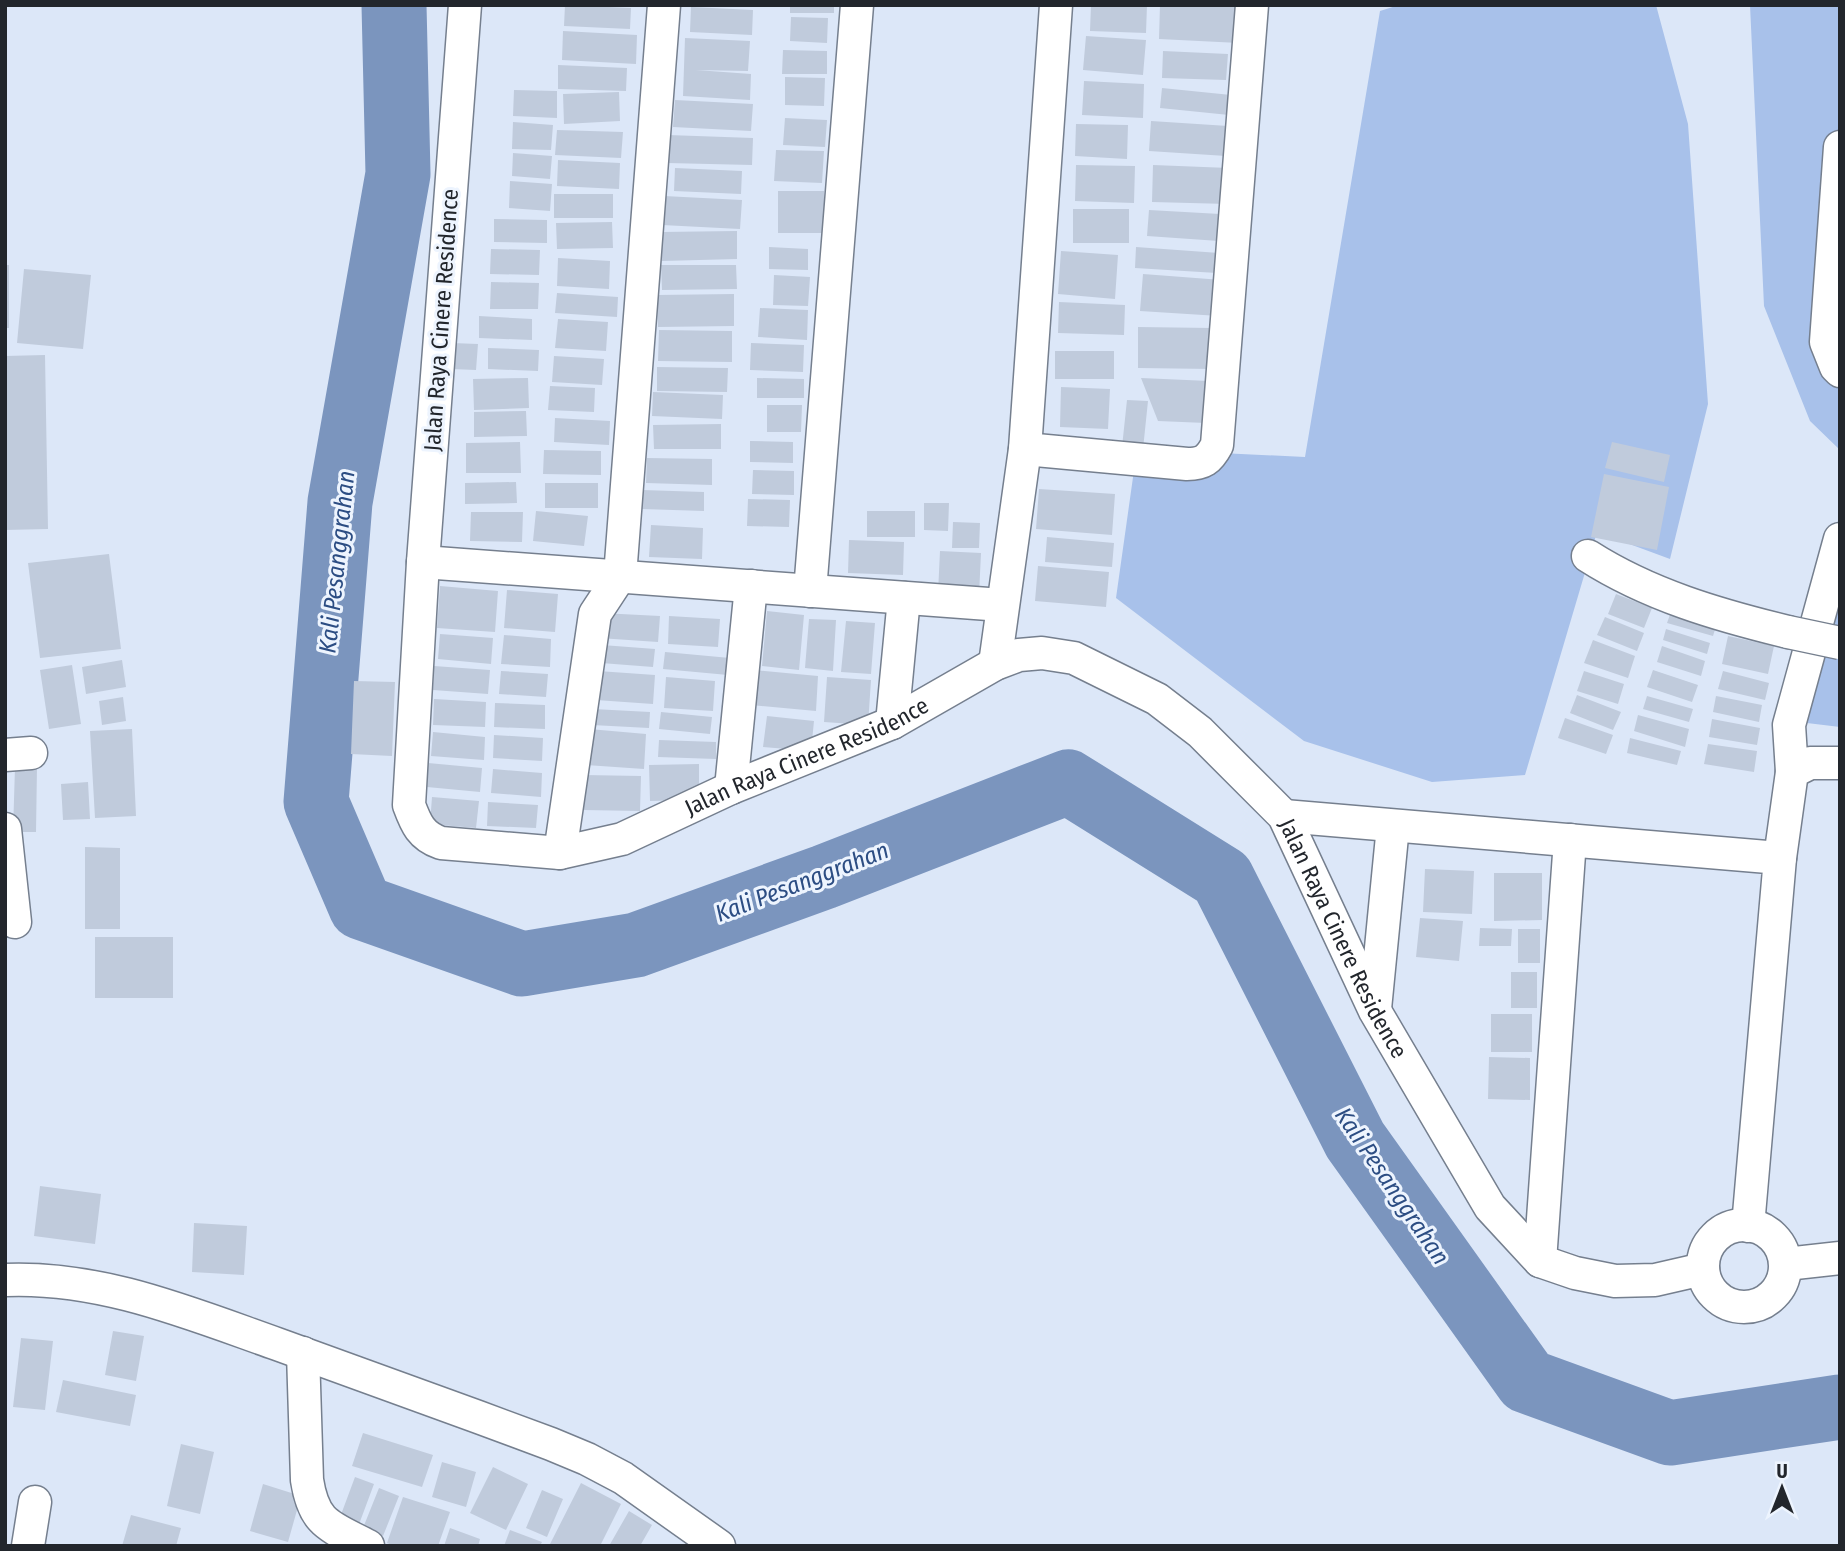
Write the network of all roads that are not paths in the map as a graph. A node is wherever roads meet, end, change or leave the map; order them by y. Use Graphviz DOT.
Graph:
graph roads {
  1 [pos="466,5"];
  2 [pos="664,5"];
  3 [pos="857,5"];
  4 [pos="1056,5"];
  5 [pos="1252,5"];
  6 [pos="1840,147"];
  7 [pos="1840,370"];
  8 [pos="1025,449"];
  9 [pos="1840,539"];
  10 [pos="1588,556"];
  11 [pos="423,562"];
  12 [pos="620,576"];
  13 [pos="751,586"];
  14 [pos="810,591"];
  15 [pos="904,598"];
  16 [pos="1002,606"];
  17 [pos="1840,643"];
  18 [pos="995,664"];
  19 [pos="891,723"];
  20 [pos="1840,763"];
  21 [pos="1792,772"];
  22 [pos="731,788"];
  23 [pos="1284,816"];
  24 [pos="1393,826"];
  25 [pos="5,829"];
  26 [pos="1570,841"];
  27 [pos="560,853"];
  28 [pos="1780,858"];
  29 [pos="15,922"];
  30 [pos="1375,1011"];
  31 [pos="1748,1226"];
  32 [pos="1840,1258"];
  33 [pos="1540,1261"];
  34 [pos="1786,1264"];
  35 [pos="1703,1269"];
  36 [pos="5,1280"];
  37 [pos="303,1353"];
  38 [pos="35,1502"];
  39 [pos="28,1546"];
  40 [pos="368,1546"];
  41 [pos="719,1546"];
  1 -- 11 [label="street, Jalan Raya Cinere Residence"];
  2 -- 12 [label="street"];
  3 -- 14 [label="street"];
  4 -- 8 [label="street"];
  5 -- 8 [label="street"];
  6 -- 7 [label="street"];
  8 -- 16 [label="street"];
  9 -- 21 [label="street"];
  10 -- 17 [label="street, bridge"];
  11 -- 12 [label="street"];
  11 -- 27 [label="street, Jalan Raya Cinere Residence"];
  12 -- 13 [label="street"];
  12 -- 27 [label="street"];
  13 -- 14 [label="street"];
  13 -- 22 [label="street"];
  14 -- 15 [label="street"];
  15 -- 16 [label="street"];
  15 -- 19 [label="street"];
  16 -- 18 [label="street"];
  18 -- 19 [label="street, Jalan Raya Cinere Residence"];
  18 -- 23 [label="street, Jalan Raya Cinere Residence"];
  19 -- 22 [label="street, Jalan Raya Cinere Residence"];
  20 -- 21 [label="street"];
  21 -- 28 [label="street"];
  22 -- 27 [label="street, Jalan Raya Cinere Residence"];
  23 -- 24 [label="street"];
  23 -- 30 [label="street, Jalan Raya Cinere Residence"];
  24 -- 26 [label="street"];
  24 -- 30 [label="street"];
  25 -- 29 [label="street"];
  26 -- 28 [label="street"];
  26 -- 33 [label="street"];
  28 -- 31 [label="street"];
  30 -- 33 [label="street, Jalan Raya Cinere Residence"];
  31 -- 34 [label="street"];
  31 -- 35 [label="street"];
  32 -- 34 [label="street"];
  33 -- 35 [label="street"];
  34 -- 35 [label="street"];
  36 -- 37 [label="street"];
  37 -- 40 [label="street"];
  37 -- 41 [label="street"];
  38 -- 39 [label="street"];
}
